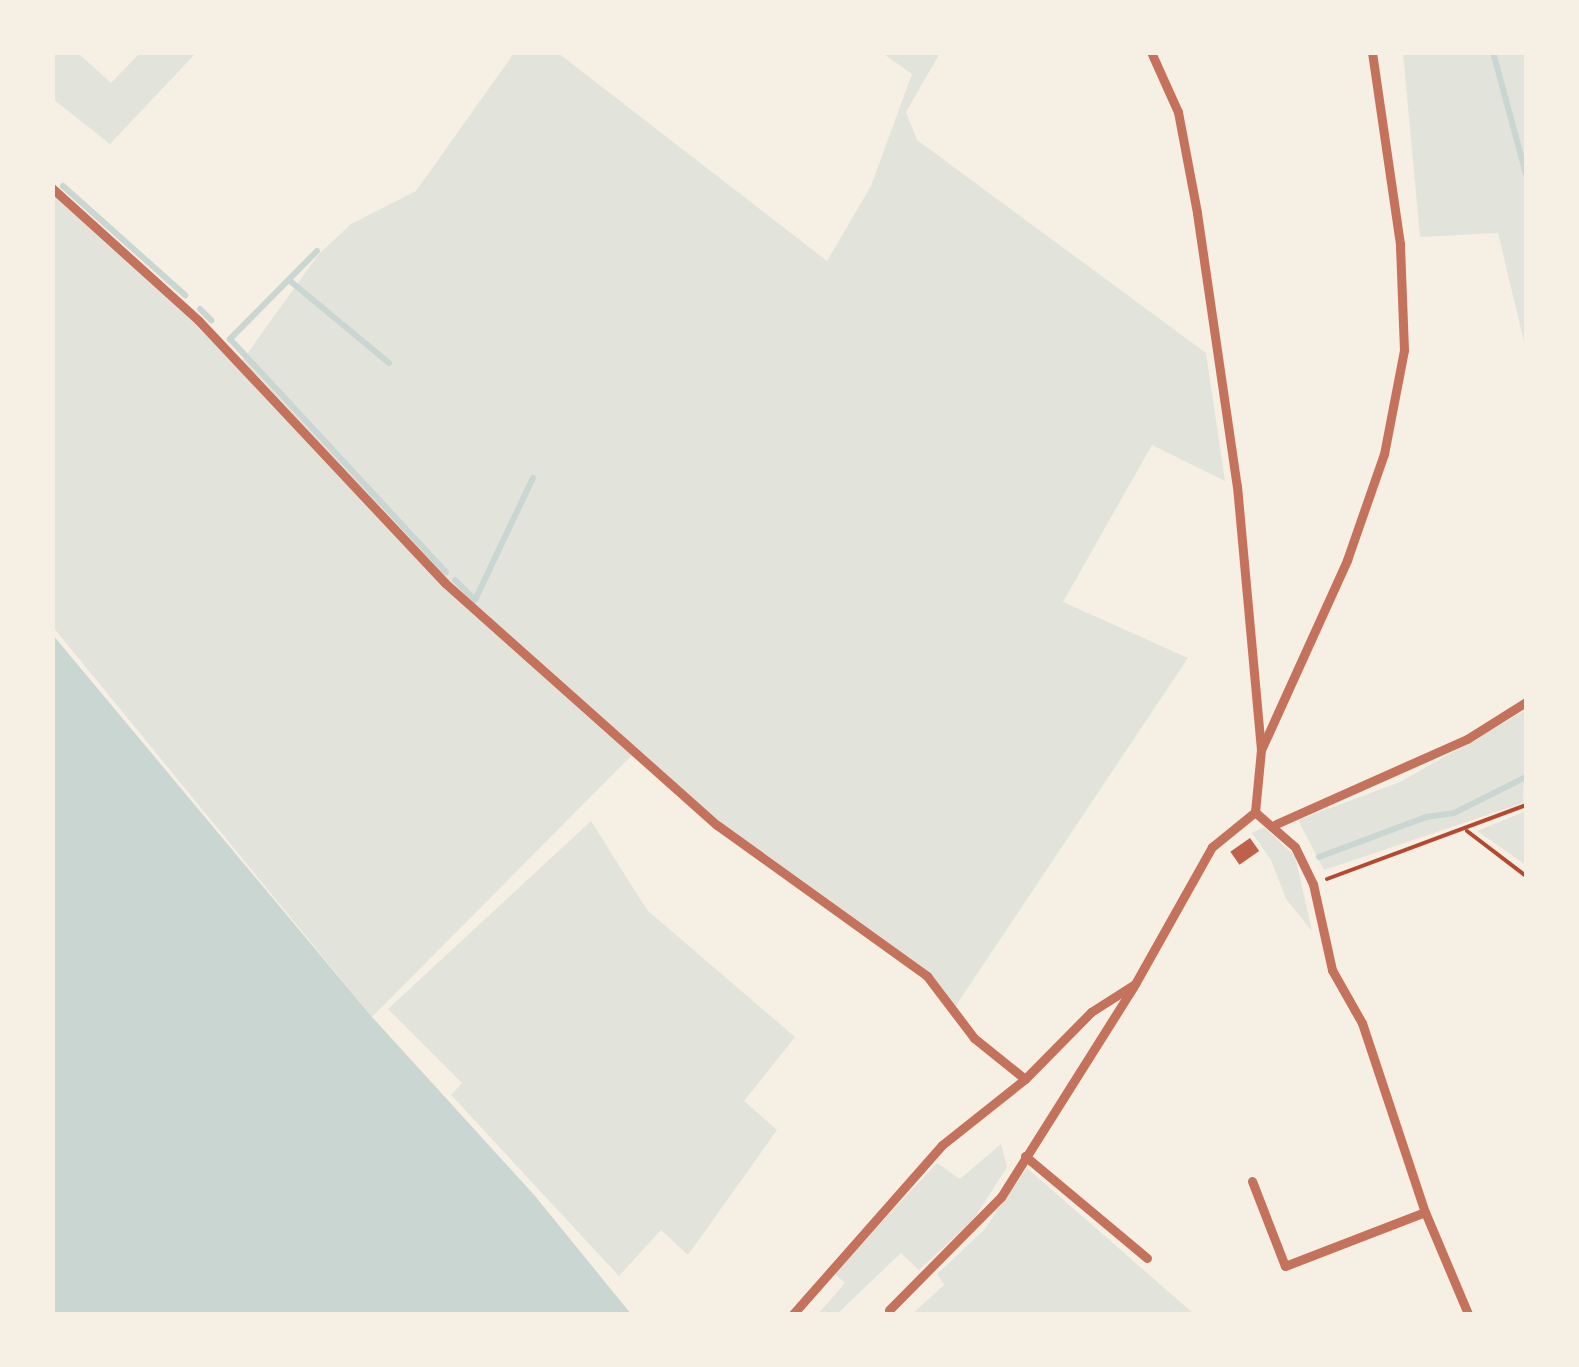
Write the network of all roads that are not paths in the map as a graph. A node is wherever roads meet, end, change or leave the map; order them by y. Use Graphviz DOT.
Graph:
graph roads {
  1 [pos="1152,52"];
  2 [pos="1372,52"];
  3 [pos="52,188"];
  4 [pos="1526,702"];
  5 [pos="1261,750"];
  6 [pos="1255,812"];
  7 [pos="1276,824"];
  8 [pos="1135,984"];
  9 [pos="1026,1079"];
  10 [pos="1025,1156"];
  11 [pos="1252,1181"];
  12 [pos="1425,1212"];
  13 [pos="1147,1258"];
  14 [pos="889,1310"];
  15 [pos="793,1314"];
  16 [pos="1468,1314"];
  1 -- 5 [label="street"];
  2 -- 5 [label="street"];
  3 -- 9 [label="street"];
  4 -- 7 [label="street"];
  5 -- 6 [label="street"];
  6 -- 7 [label="street"];
  6 -- 8 [label="street"];
  7 -- 12 [label="street"];
  8 -- 9 [label="street"];
  8 -- 10 [label="street"];
  9 -- 15 [label="street"];
  10 -- 13 [label="street"];
  10 -- 14 [label="street"];
  11 -- 12 [label="street"];
  12 -- 16 [label="street"];
}
